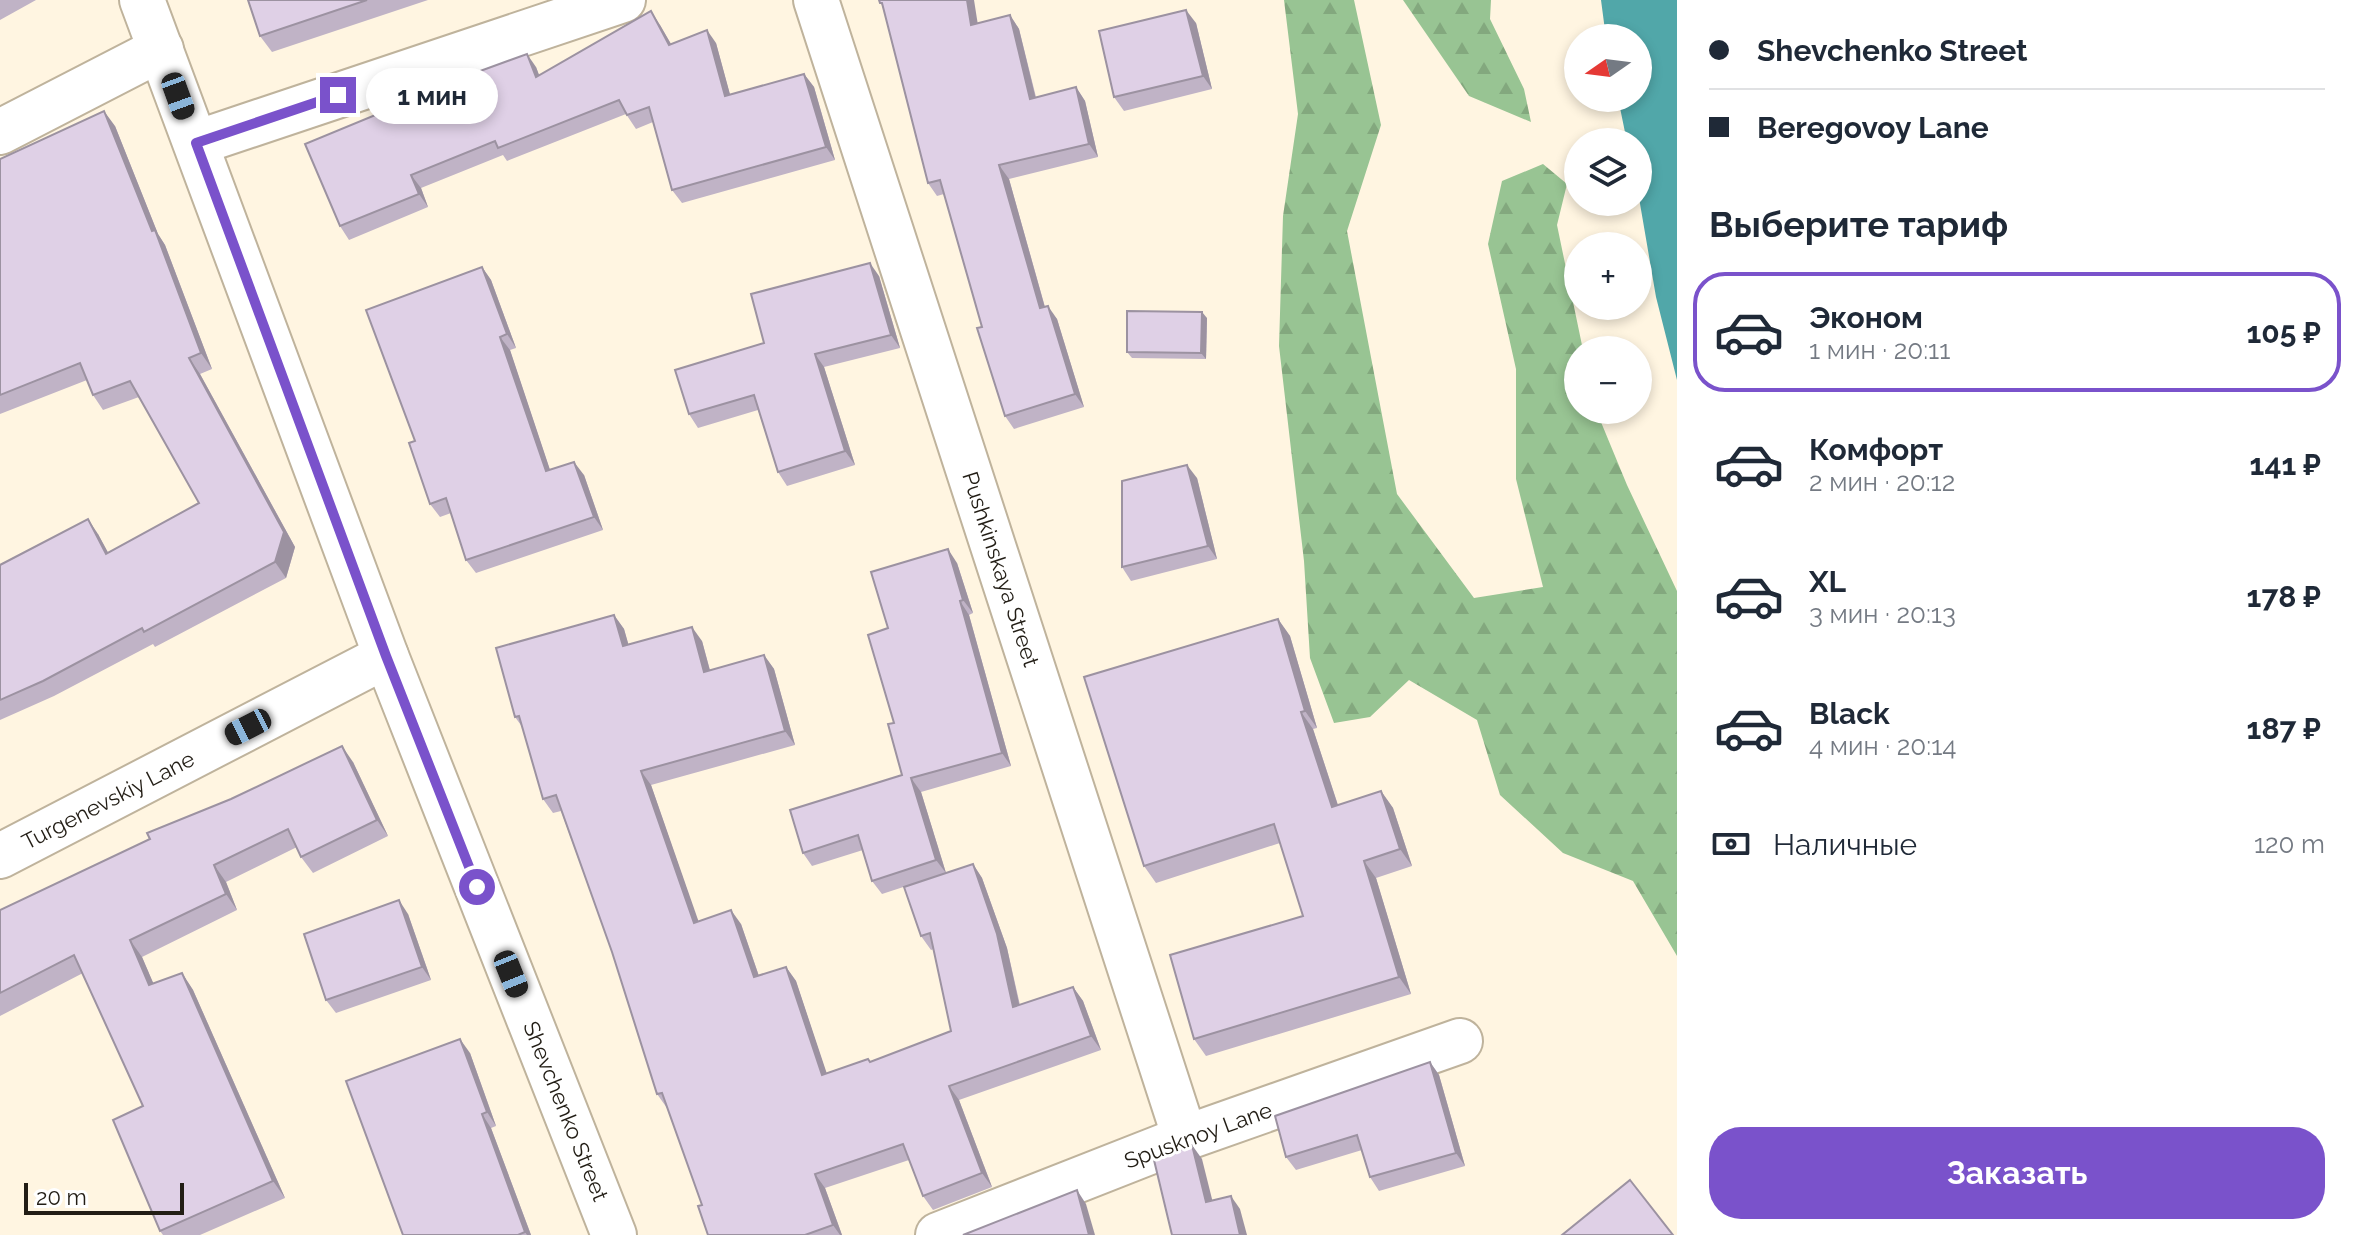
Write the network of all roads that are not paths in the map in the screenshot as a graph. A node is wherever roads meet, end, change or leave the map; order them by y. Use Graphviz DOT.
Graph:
graph roads {
  1 [pos="142,0"];
  2 [pos="623,0"];
  3 [pos="816,0"];
  4 [pos="161,49"];
  5 [pos="0,132"];
  6 [pos="196,143"];
  7 [pos="386,656"];
  8 [pos="0,856"];
  9 [pos="1460,1041"];
  10 [pos="1185,1138"];
  11 [pos="614,1235"];
  12 [pos="938,1235"];
  1 -- 4 [label="street, Shevchenko Street"];
  2 -- 6 [label="street"];
  3 -- 10 [label="street, Pushkinskaya Street"];
  4 -- 5 [label="street"];
  4 -- 6 [label="street, Shevchenko Street"];
  6 -- 7 [label="street, Shevchenko Street"];
  7 -- 8 [label="street, Turgenevskiy Lane"];
  7 -- 11 [label="street, Shevchenko Street"];
  9 -- 10 [label="street, Spusknoy Lane"];
  10 -- 12 [label="street, Spusknoy Lane"];
}
